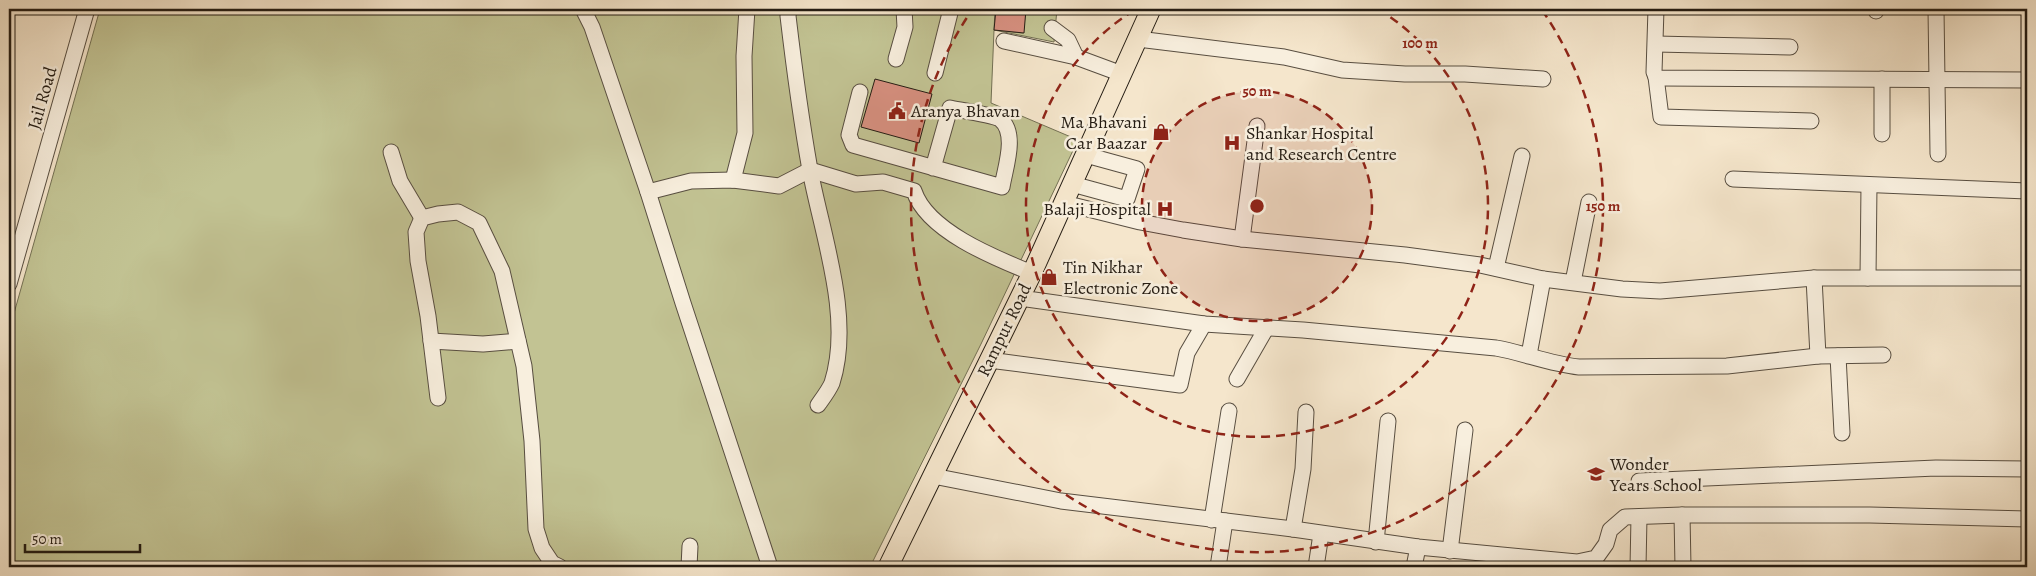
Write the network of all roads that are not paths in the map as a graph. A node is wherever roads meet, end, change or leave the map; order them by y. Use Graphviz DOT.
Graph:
graph roads {
  1 [pos="87,9"];
  2 [pos="583,9"];
  3 [pos="747,9"];
  4 [pos="789,9"];
  5 [pos="904,9"];
  6 [pos="951,9"];
  7 [pos="1151,9"];
  8 [pos="1656,9"];
  9 [pos="1936,9"];
  10 [pos="1052,28"];
  11 [pos="1138,39"];
  12 [pos="1004,41"];
  13 [pos="1656,44"];
  14 [pos="1790,46"];
  15 [pos="1076,56"];
  16 [pos="896,59"];
  17 [pos="935,73"];
  18 [pos="1122,74"];
  19 [pos="1656,77"];
  20 [pos="1543,79"];
  21 [pos="1936,79"];
  22 [pos="1882,80"];
  23 [pos="2027,80"];
  24 [pos="860,92"];
  25 [pos="1811,121"];
  26 [pos="1257,126"];
  27 [pos="1882,134"];
  28 [pos="391,152"];
  29 [pos="1938,154"];
  30 [pos="1086,155"];
  31 [pos="1522,156"];
  32 [pos="928,167"];
  33 [pos="810,170"];
  34 [pos="1733,179"];
  35 [pos="732,180"];
  36 [pos="1072,184"];
  37 [pos="1869,184"];
  38 [pos="914,191"];
  39 [pos="2027,191"];
  40 [pos="648,192"];
  41 [pos="1589,202"];
  42 [pos="1064,203"];
  43 [pos="422,218"];
  44 [pos="1242,238"];
  45 [pos="1496,268"];
  46 [pos="1032,273"];
  47 [pos="1814,278"];
  48 [pos="1868,278"];
  49 [pos="2027,278"];
  50 [pos="1543,279"];
  51 [pos="1573,282"];
  52 [pos="9,284"];
  53 [pos="1020,298"];
  54 [pos="1204,324"];
  55 [pos="1267,327"];
  56 [pos="431,341"];
  57 [pos="518,341"];
  58 [pos="1529,355"];
  59 [pos="1882,355"];
  60 [pos="1818,356"];
  61 [pos="1838,356"];
  62 [pos="989,360"];
  63 [pos="1237,379"];
  64 [pos="438,398"];
  65 [pos="818,405"];
  66 [pos="1229,412"];
  67 [pos="1306,412"];
  68 [pos="1388,421"];
  69 [pos="1465,430"];
  70 [pos="1842,432"];
  71 [pos="2027,469"];
  72 [pos="933,476"];
  73 [pos="1639,481"];
  74 [pos="1682,514"];
  75 [pos="1639,517"];
  76 [pos="2027,519"];
  77 [pos="1218,520"];
  78 [pos="1293,529"];
  79 [pos="1321,534"];
  80 [pos="1376,542"];
  81 [pos="690,546"];
  82 [pos="1418,547"];
  83 [pos="1450,551"];
  84 [pos="1526,563"];
  85 [pos="560,567"];
  86 [pos="689,567"];
  87 [pos="770,567"];
  88 [pos="888,567"];
  89 [pos="1218,567"];
  90 [pos="1316,567"];
  91 [pos="1414,567"];
  92 [pos="1638,567"];
  93 [pos="1683,567"];
  1 -- 52 [label="street, Jail Road"];
  2 -- 40 [label="street"];
  3 -- 35 [label="street"];
  4 -- 33 [label="street"];
  5 -- 16 [label="street"];
  6 -- 17 [label="street"];
  7 -- 11 [label="main road, Rampur Road"];
  8 -- 13 [label="street"];
  9 -- 21 [label="street"];
  10 -- 15 [label="street"];
  11 -- 18 [label="main road, Rampur Road"];
  11 -- 20 [label="street"];
  12 -- 15 [label="street"];
  13 -- 14 [label="street"];
  13 -- 19 [label="street"];
  15 -- 18 [label="street"];
  18 -- 30 [label="main road, Rampur Road"];
  19 -- 22 [label="street"];
  19 -- 25 [label="street"];
  21 -- 22 [label="street"];
  21 -- 23 [label="street"];
  21 -- 29 [label="street"];
  22 -- 27 [label="street"];
  24 -- 32 [label="street"];
  26 -- 44 [label="street"];
  28 -- 43 [label="street"];
  30 -- 36 [label="main road, Rampur Road"];
  30 -- 36 [label="street"];
  31 -- 45 [label="street"];
  32 -- 32 [label="street"];
  32 -- 38 [label="street"];
  33 -- 35 [label="street"];
  33 -- 38 [label="street"];
  33 -- 65 [label="street"];
  34 -- 37 [label="street"];
  35 -- 40 [label="street"];
  36 -- 42 [label="main road, Rampur Road"];
  37 -- 39 [label="street"];
  37 -- 48 [label="street"];
  38 -- 46 [label="street"];
  40 -- 87 [label="street"];
  41 -- 51 [label="street"];
  42 -- 44 [label="street"];
  42 -- 46 [label="main road, Rampur Road"];
  43 -- 56 [label="street"];
  43 -- 57 [label="street"];
  44 -- 45 [label="street"];
  45 -- 50 [label="street"];
  46 -- 53 [label="main road, Rampur Road"];
  47 -- 48 [label="street"];
  47 -- 51 [label="street"];
  47 -- 60 [label="street"];
  48 -- 49 [label="street"];
  50 -- 51 [label="street"];
  50 -- 58 [label="street"];
  53 -- 54 [label="street"];
  53 -- 62 [label="main road, Rampur Road"];
  54 -- 55 [label="street"];
  54 -- 62 [label="street"];
  55 -- 58 [label="street"];
  55 -- 63 [label="street"];
  56 -- 57 [label="street"];
  56 -- 64 [label="street"];
  57 -- 85 [label="street"];
  58 -- 60 [label="street"];
  59 -- 61 [label="street"];
  60 -- 61 [label="street"];
  61 -- 70 [label="street"];
  62 -- 72 [label="main road, Rampur Road"];
  66 -- 77 [label="street"];
  67 -- 78 [label="street"];
  68 -- 80 [label="street"];
  69 -- 83 [label="street"];
  71 -- 73 [label="street"];
  72 -- 77 [label="street"];
  72 -- 88 [label="main road, Rampur Road"];
  74 -- 75 [label="street"];
  74 -- 76 [label="street"];
  74 -- 93 [label="street"];
  75 -- 84 [label="street"];
  75 -- 92 [label="street"];
  77 -- 78 [label="street"];
  77 -- 89 [label="street"];
  78 -- 79 [label="street"];
  79 -- 80 [label="street"];
  79 -- 90 [label="street"];
  80 -- 82 [label="street"];
  81 -- 86 [label="street"];
  82 -- 83 [label="street"];
  82 -- 91 [label="street"];
  83 -- 84 [label="street"];
}
